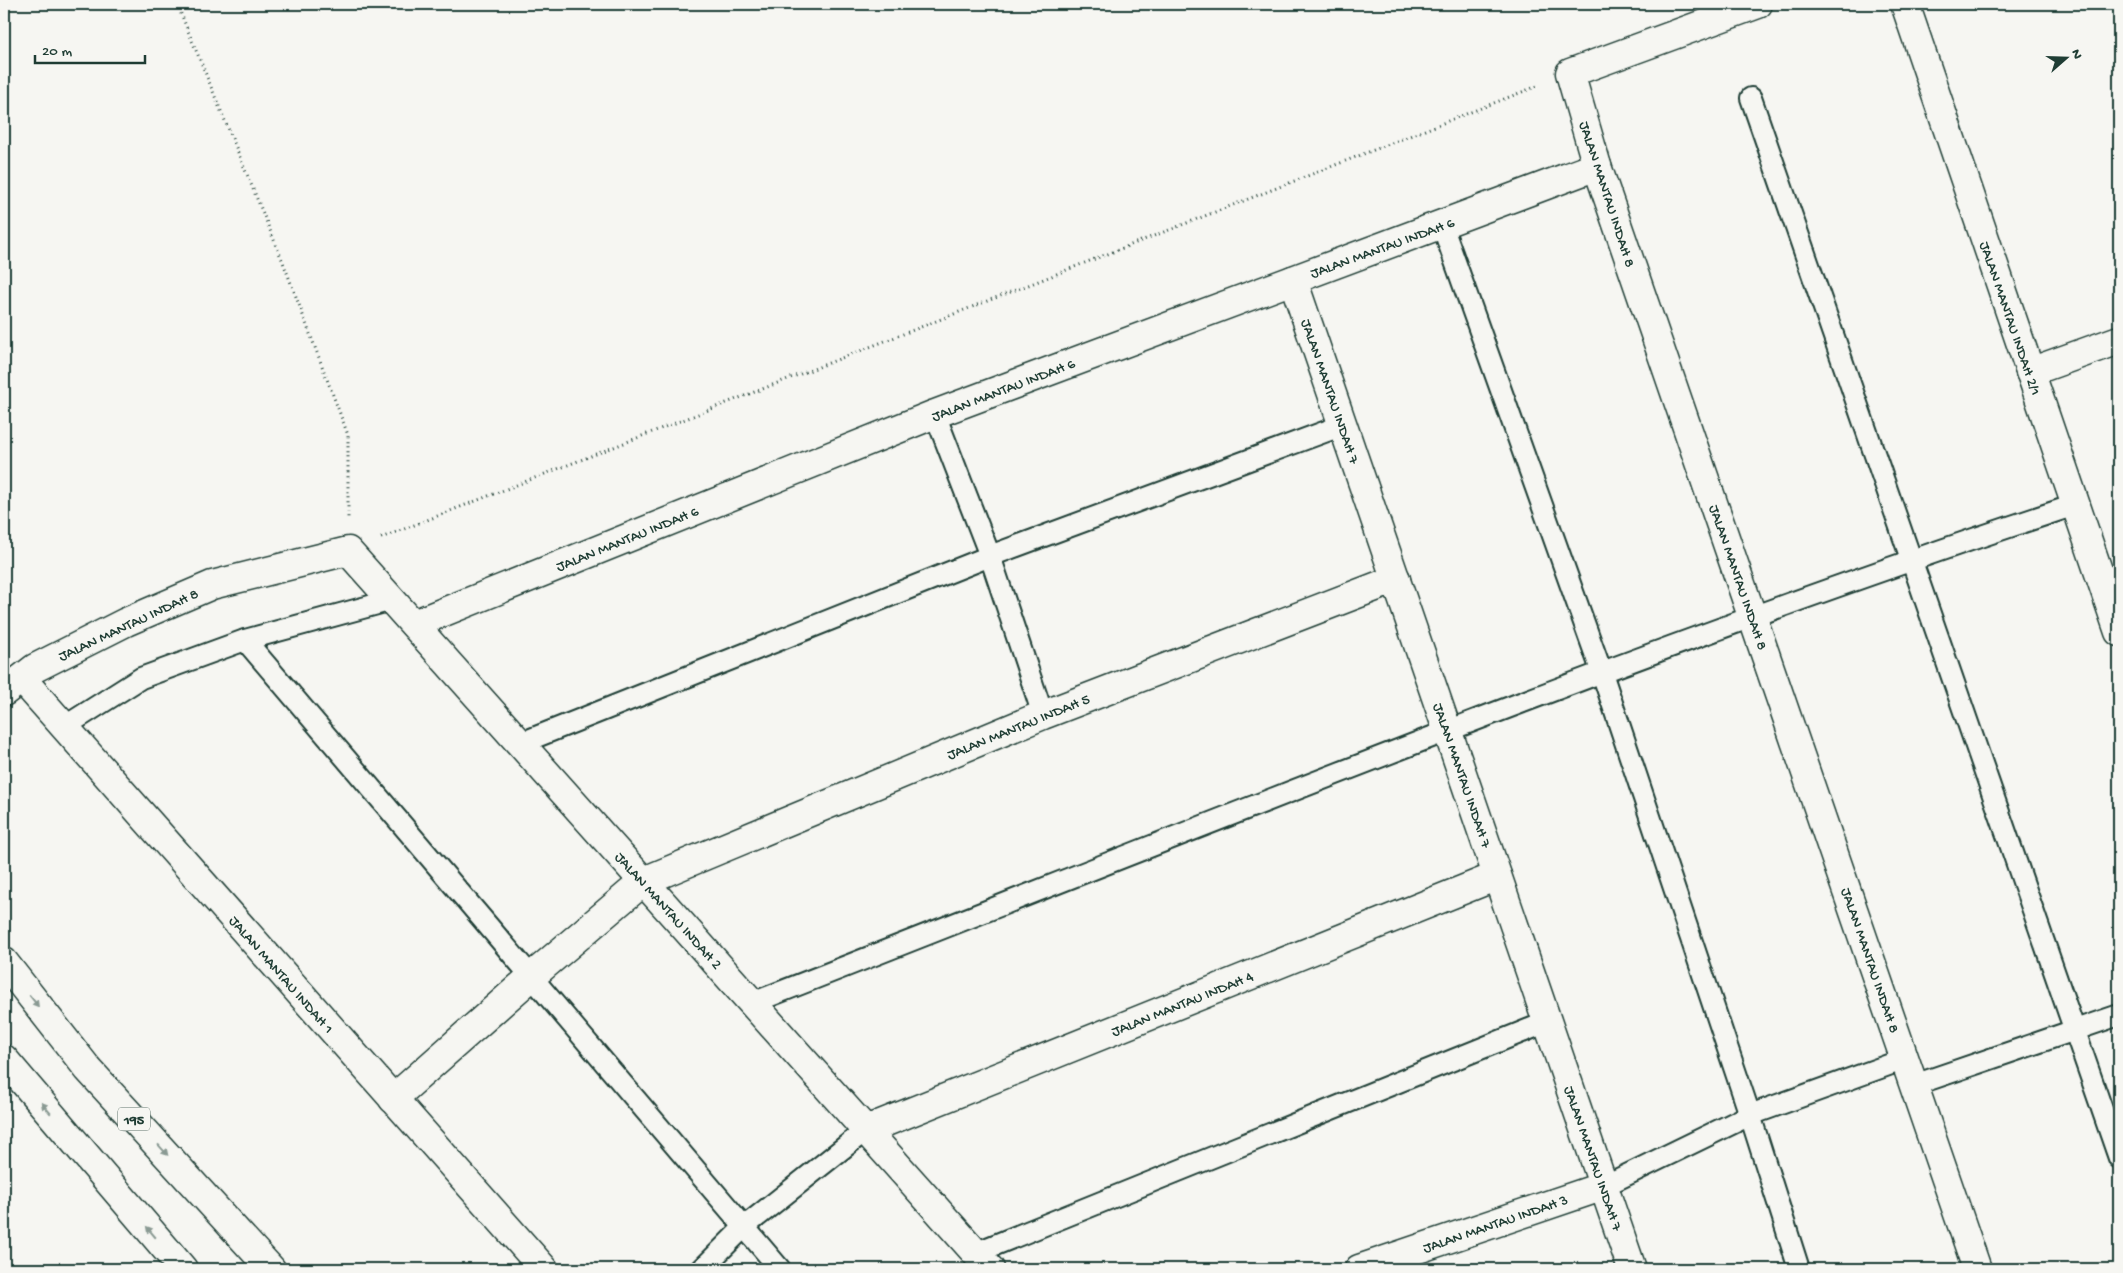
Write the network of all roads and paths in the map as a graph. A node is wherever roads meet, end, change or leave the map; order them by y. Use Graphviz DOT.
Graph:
graph roads {
  1 [pos="178,4"];
  2 [pos="1758,4"];
  3 [pos="1905,4"];
  4 [pos="1570,73"];
  5 [pos="1751,98"];
  6 [pos="1597,166"];
  7 [pos="1442,225"];
  8 [pos="1293,280"];
  9 [pos="2119,340"];
  10 [pos="2030,372"];
  11 [pos="934,414"];
  12 [pos="1343,425"];
  13 [pos="2076,505"];
  14 [pos="348,550"];
  15 [pos="990,556"];
  16 [pos="1911,559"];
  17 [pos="1396,579"];
  18 [pos="392,600"];
  19 [pos="1752,616"];
  20 [pos="414,624"];
  21 [pos="2119,632"];
  22 [pos="245,640"];
  23 [pos="1602,673"];
  24 [pos="13,685"];
  25 [pos="1043,715"];
  26 [pos="64,727"];
  27 [pos="1448,732"];
  28 [pos="521,743"];
  29 [pos="1497,876"];
  30 [pos="644,882"];
  31 [pos="4,962"];
  32 [pos="531,977"];
  33 [pos="752,1003"];
  34 [pos="2119,1015"];
  35 [pos="1547,1022"];
  36 [pos="2075,1030"];
  37 [pos="4,1059"];
  38 [pos="1905,1059"];
  39 [pos="1914,1085"];
  40 [pos="393,1099"];
  41 [pos="1750,1115"];
  42 [pos="866,1130"];
  43 [pos="2119,1158"];
  44 [pos="1604,1186"];
  45 [pos="744,1227"];
  46 [pos="983,1261"];
  47 [pos="183,1269"];
  48 [pos="271,1269"];
  49 [pos="544,1269"];
  50 [pos="702,1269"];
  51 [pos="780,1269"];
  52 [pos="1359,1269"];
  53 [pos="1632,1269"];
  54 [pos="1799,1269"];
  55 [pos="1977,1269"];
  1 -- 14 [label="path"];
  2 -- 4 [label="main road"];
  3 -- 10 [label="main road, JALAN MANTAU INDAH 2/1"];
  4 -- 6 [label="main road, JALAN MANTAU INDAH 8"];
  4 -- 14 [label="path"];
  5 -- 16 [label="lane"];
  6 -- 7 [label="main road, JALAN MANTAU INDAH 6"];
  6 -- 19 [label="main road, JALAN MANTAU INDAH 8"];
  7 -- 8 [label="main road, JALAN MANTAU INDAH 6"];
  7 -- 23 [label="lane"];
  8 -- 11 [label="main road, JALAN MANTAU INDAH 6"];
  8 -- 12 [label="main road, JALAN MANTAU INDAH 7"];
  9 -- 10 [label="main road"];
  10 -- 13 [label="main road, JALAN MANTAU INDAH 2/1"];
  11 -- 15 [label="lane"];
  11 -- 20 [label="main road, JALAN MANTAU INDAH 6"];
  12 -- 15 [label="lane"];
  12 -- 17 [label="main road, JALAN MANTAU INDAH 7"];
  13 -- 16 [label="lane"];
  13 -- 21 [label="main road, JALAN MANTAU INDAH 2/1"];
  14 -- 18 [label="main road, JALAN MANTAU INDAH 2"];
  14 -- 24 [label="main road, JALAN MANTAU INDAH 8"];
  15 -- 25 [label="lane"];
  15 -- 28 [label="lane"];
  16 -- 19 [label="lane"];
  16 -- 36 [label="lane"];
  17 -- 25 [label="main road, JALAN MANTAU INDAH 5"];
  17 -- 27 [label="main road, JALAN MANTAU INDAH 7"];
  18 -- 20 [label="main road, JALAN MANTAU INDAH 2"];
  18 -- 22 [label="lane"];
  19 -- 23 [label="lane"];
  19 -- 38 [label="main road, JALAN MANTAU INDAH 8"];
  20 -- 28 [label="main road, JALAN MANTAU INDAH 2"];
  22 -- 26 [label="lane"];
  22 -- 32 [label="lane"];
  23 -- 27 [label="lane"];
  23 -- 41 [label="lane"];
  24 -- 26 [label="main road, JALAN MANTAU INDAH 1"];
  25 -- 30 [label="main road, JALAN MANTAU INDAH 5"];
  26 -- 40 [label="main road, JALAN MANTAU INDAH 1"];
  27 -- 29 [label="main road, JALAN MANTAU INDAH 7"];
  27 -- 33 [label="lane"];
  28 -- 30 [label="main road, JALAN MANTAU INDAH 2"];
  29 -- 35 [label="main road, JALAN MANTAU INDAH 7"];
  29 -- 42 [label="main road, JALAN MANTAU INDAH 4"];
  30 -- 32 [label="main road, JALAN MANTAU INDAH 5"];
  30 -- 33 [label="main road, JALAN MANTAU INDAH 2"];
  31 -- 48 [label="main road, 195, one-way"];
  32 -- 40 [label="main road, JALAN MANTAU INDAH 5"];
  32 -- 45 [label="lane"];
  33 -- 42 [label="main road, JALAN MANTAU INDAH 2"];
  34 -- 36 [label="lane"];
  35 -- 44 [label="main road, JALAN MANTAU INDAH 7"];
  35 -- 46 [label="lane"];
  36 -- 39 [label="lane"];
  36 -- 43 [label="lane"];
  47 -- 37 [label="main road, one-way"];
  38 -- 39 [label="main road, JALAN MANTAU INDAH 8"];
  38 -- 41 [label="lane"];
  39 -- 55 [label="main road, JALAN MANTAU INDAH 8"];
  40 -- 49 [label="main road, JALAN MANTAU INDAH 1"];
  41 -- 44 [label="lane"];
  41 -- 54 [label="lane"];
  42 -- 45 [label="lane"];
  42 -- 46 [label="main road, JALAN MANTAU INDAH 2"];
  44 -- 52 [label="main road, JALAN MANTAU INDAH 3"];
  44 -- 53 [label="main road, JALAN MANTAU INDAH 7"];
  45 -- 50 [label="lane"];
  45 -- 51 [label="lane"];
}
